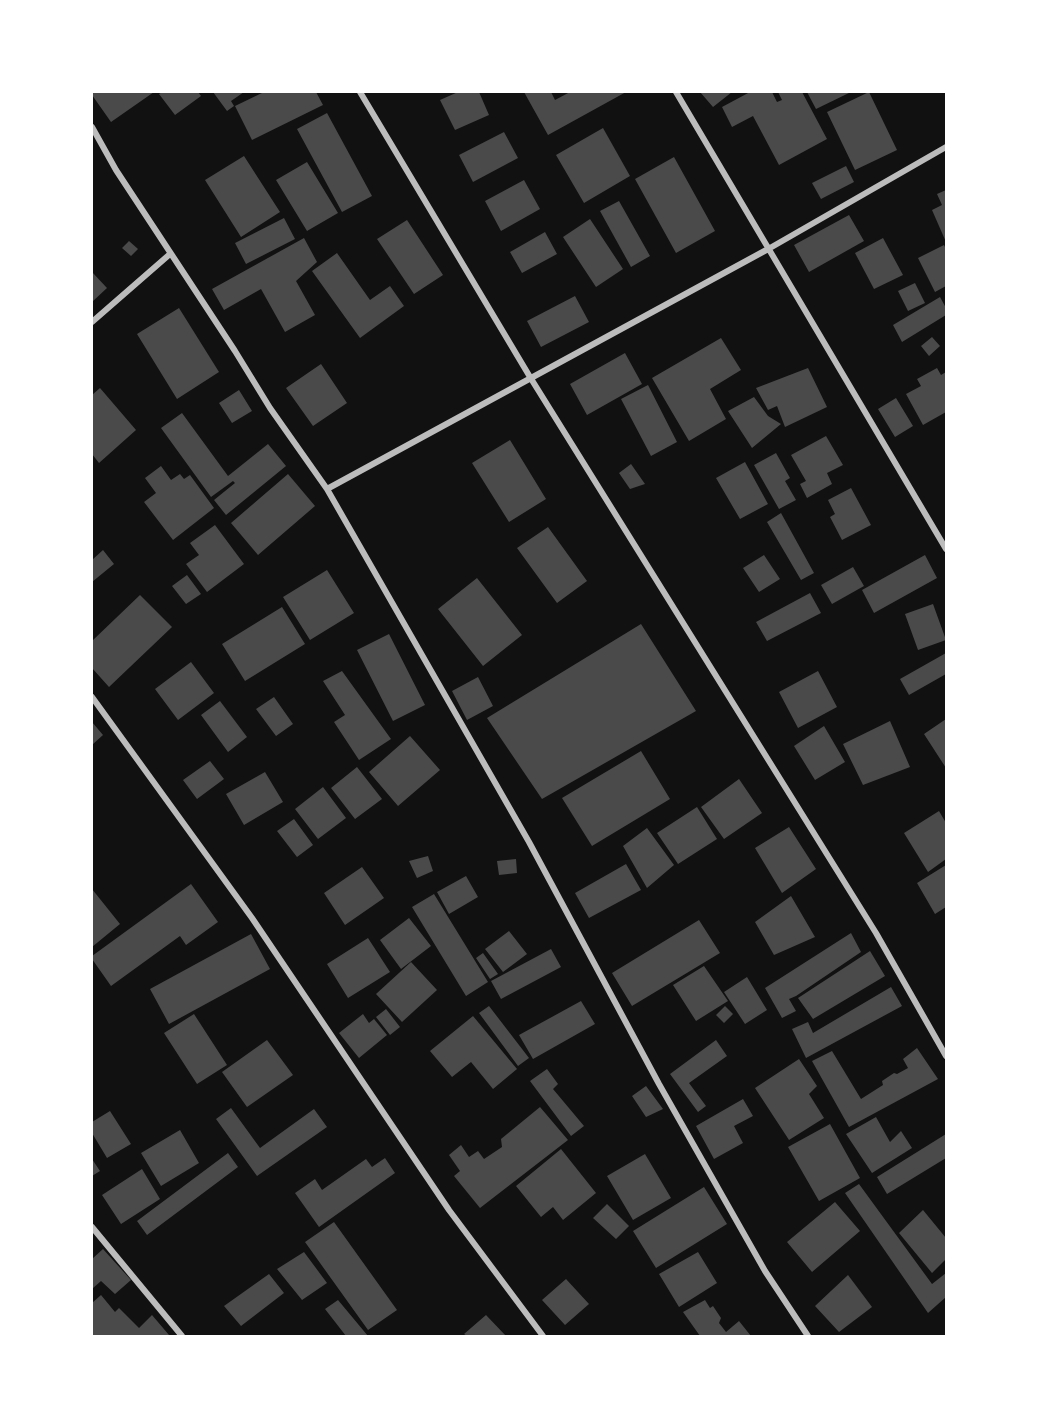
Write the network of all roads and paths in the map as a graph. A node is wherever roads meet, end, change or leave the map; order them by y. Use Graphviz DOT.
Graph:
graph roads {
  1 [pos="360,92"];
  2 [pos="676,92"];
  3 [pos="92,127"];
  4 [pos="946,147"];
  5 [pos="770,248"];
  6 [pos="170,254"];
  7 [pos="92,322"];
  8 [pos="530,377"];
  9 [pos="327,489"];
  10 [pos="946,549"];
  11 [pos="92,697"];
  12 [pos="946,1056"];
  13 [pos="92,1227"];
  14 [pos="182,1336"];
  15 [pos="543,1336"];
  16 [pos="808,1336"];
  1 -- 8 [label="street"];
  2 -- 5 [label="street"];
  3 -- 6 [label="street"];
  4 -- 5 [label="street"];
  5 -- 8 [label="street"];
  5 -- 10 [label="street"];
  6 -- 7 [label="street"];
  6 -- 9 [label="street"];
  8 -- 9 [label="street"];
  8 -- 12 [label="street"];
  9 -- 16 [label="street"];
  11 -- 15 [label="street"];
  13 -- 14 [label="street"];
}
